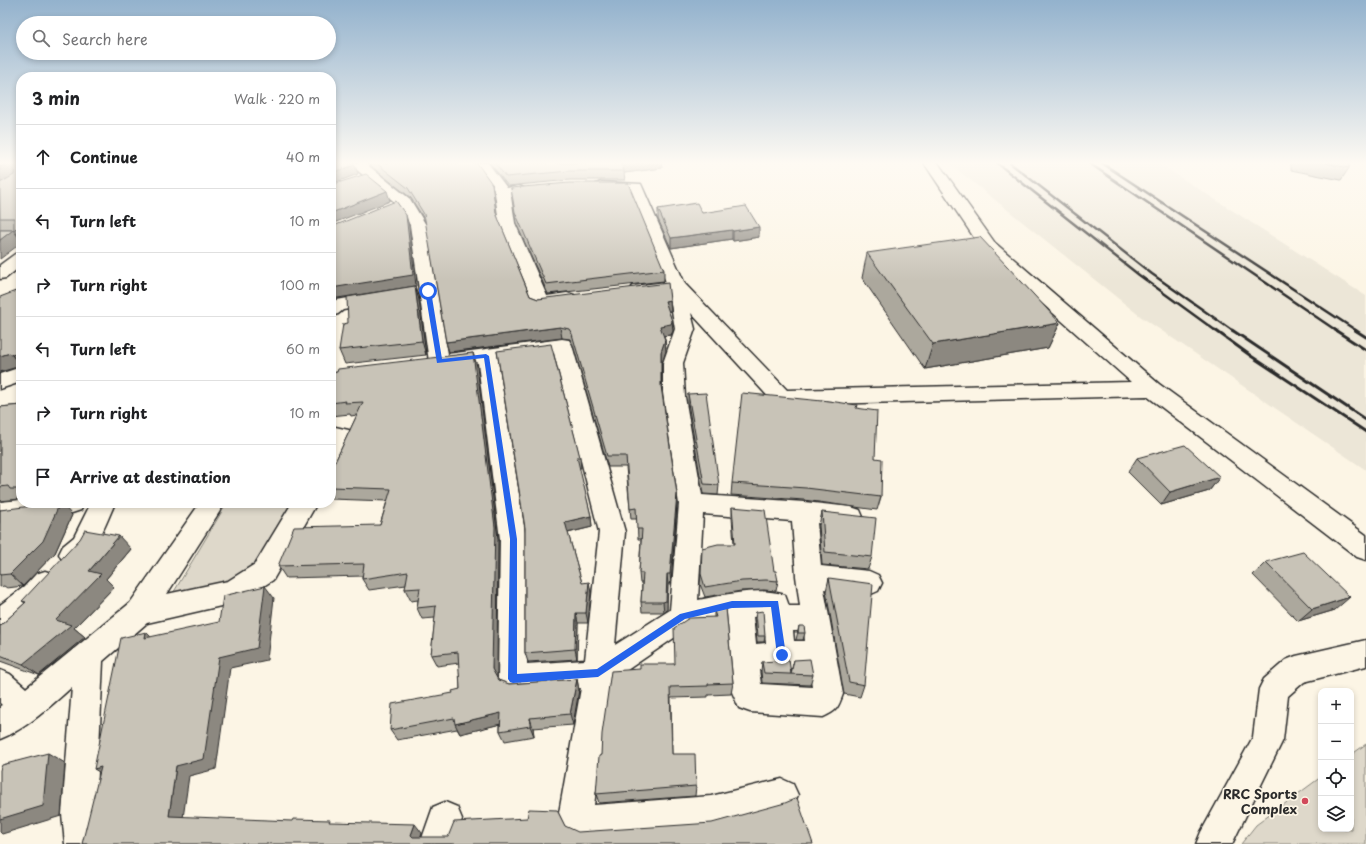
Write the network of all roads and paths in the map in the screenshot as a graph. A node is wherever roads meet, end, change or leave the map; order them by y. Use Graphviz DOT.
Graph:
graph roads {
  1 [pos="394,202"];
  2 [pos="504,202"];
  3 [pos="642,202"];
  4 [pos="958,202"];
  5 [pos="0,236"];
  6 [pos="16,236"];
  7 [pos="16,262"];
  8 [pos="0,274"];
  9 [pos="677,286"];
  10 [pos="624,292"];
  11 [pos="586,296"];
  12 [pos="390,297"];
  13 [pos="336,306"];
  14 [pos="486,356"];
  15 [pos="16,376"];
  16 [pos="0,382"];
  17 [pos="1152,388"];
  18 [pos="336,435"];
  19 [pos="336,452"];
  20 [pos="691,504"];
  21 [pos="32,508"];
  22 [pos="100,508"];
  23 [pos="211,508"];
  24 [pos="303,508"];
  25 [pos="0,512"];
  26 [pos="804,512"];
  27 [pos="873,520"];
  28 [pos="1366,549"];
  29 [pos="809,576"];
  30 [pos="869,583"];
  31 [pos="33,595"];
  32 [pos="0,601"];
  33 [pos="738,605"];
  34 [pos="140,612"];
  35 [pos="683,616"];
  36 [pos="777,618"];
  37 [pos="817,618"];
  38 [pos="0,622"];
  39 [pos="821,653"];
  40 [pos="1366,653"];
  41 [pos="89,654"];
  42 [pos="782,655"];
  43 [pos="743,658"];
  44 [pos="598,673"];
  45 [pos="0,684"];
  46 [pos="26,707"];
  47 [pos="0,724"];
  48 [pos="782,795"];
  49 [pos="82,844"];
  50 [pos="1213,844"];
  1 -- 14 [label="street"];
  2 -- 11 [label="street"];
  3 -- 9 [label="street"];
  4 -- 17 [label="street"];
  5 -- 6 [label="street"];
  7 -- 8 [label="street"];
  9 -- 10 [label="street"];
  9 -- 17 [label="street"];
  9 -- 20 [label="street"];
  12 -- 13 [label="street"];
  14 -- 44 [label="street"];
  14 -- 44 [label="street"];
  15 -- 16 [label="street"];
  17 -- 28 [label="street"];
  18 -- 19 [label="street"];
  20 -- 26 [label="street"];
  20 -- 35 [label="street"];
  21 -- 25 [label="street"];
  22 -- 31 [label="street"];
  23 -- 34 [label="street"];
  24 -- 34 [label="street"];
  26 -- 27 [label="street"];
  26 -- 29 [label="street"];
  29 -- 30 [label="street"];
  29 -- 37 [label="street"];
  31 -- 32 [label="street"];
  31 -- 38 [label="street"];
  33 -- 35 [label="street"];
  33 -- 36 [label="street"];
  33 -- 43 [label="street"];
  34 -- 41 [label="street"];
  35 -- 44 [label="street"];
  36 -- 37 [label="street"];
  36 -- 42 [label="street"];
  37 -- 39 [label="street"];
  39 -- 42 [label="street"];
  39 -- 43 [label="street"];
  40 -- 50 [label="street"];
  41 -- 46 [label="street"];
  41 -- 49 [label="street"];
  42 -- 43 [label="street"];
  44 -- 48 [label="street"];
  45 -- 46 [label="street"];
  46 -- 47 [label="street"];
}
